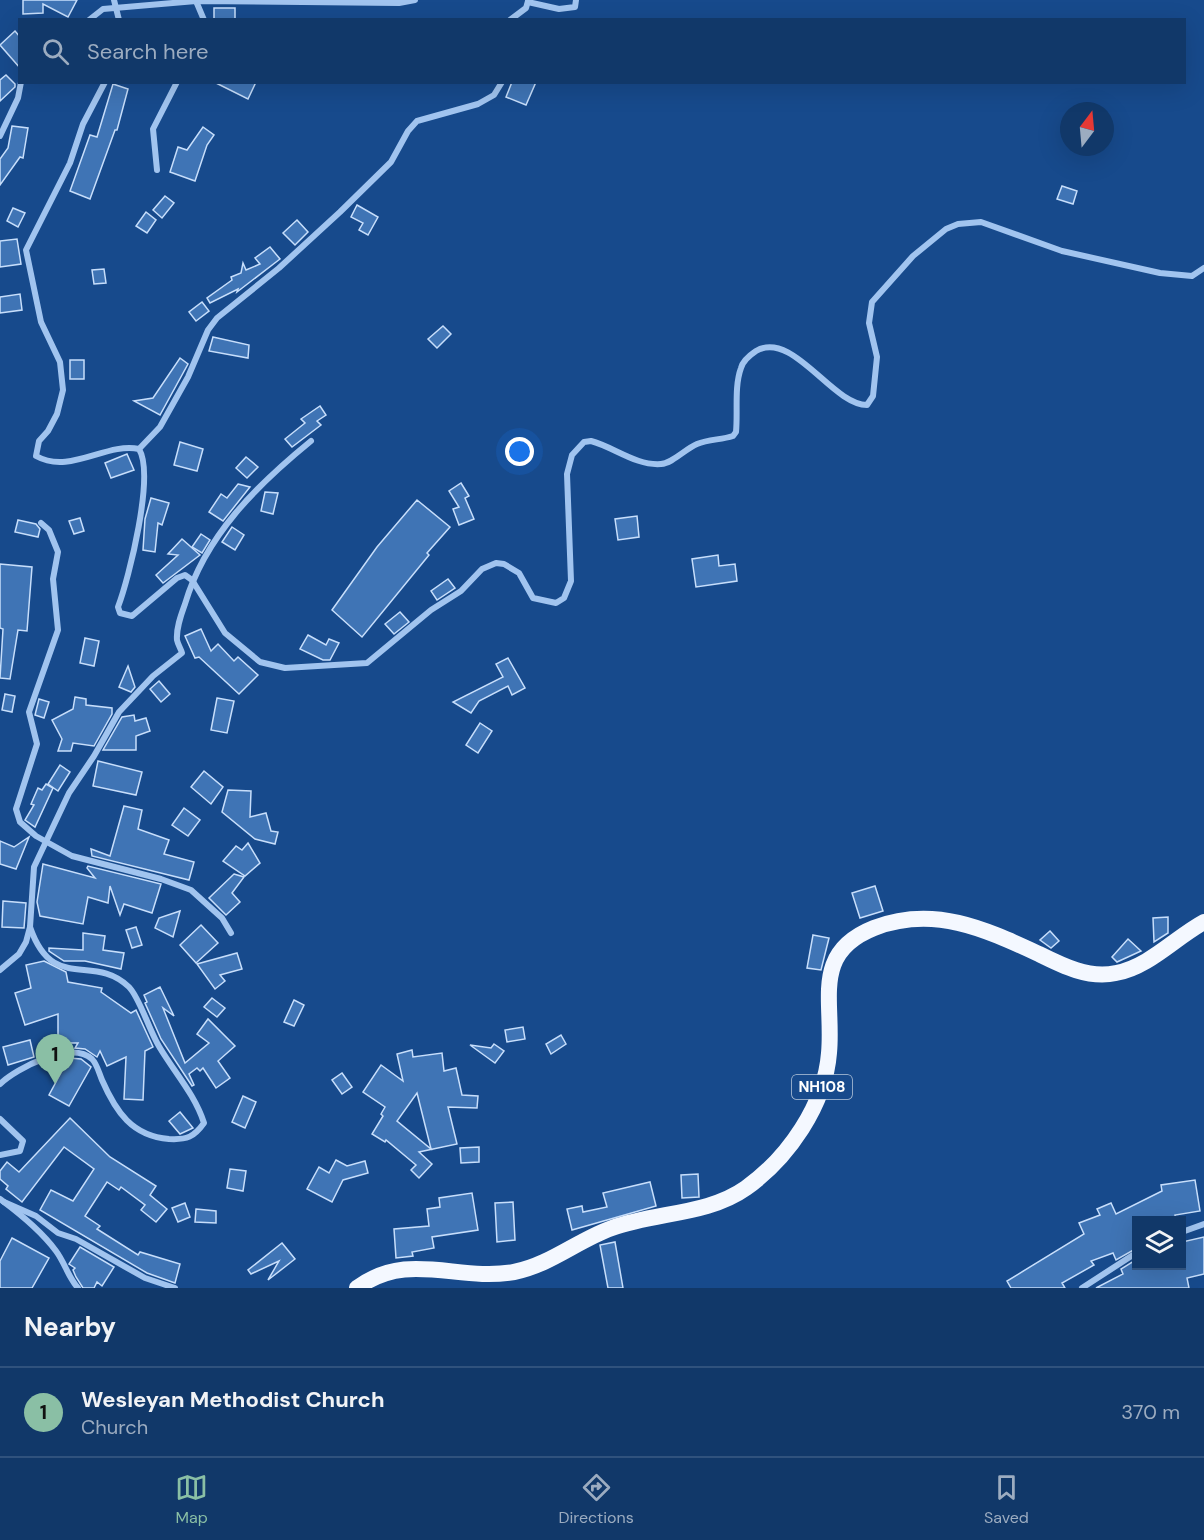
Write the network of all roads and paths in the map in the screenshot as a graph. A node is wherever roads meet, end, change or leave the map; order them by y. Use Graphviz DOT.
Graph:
graph roads {
  1 [pos="415,0"];
  2 [pos="576,0"];
  3 [pos="196,1"];
  4 [pos="528,1"];
  5 [pos="116,3"];
  6 [pos="92,18"];
  7 [pos="119,18"];
  8 [pos="203,18"];
  9 [pos="513,18"];
  10 [pos="21,84"];
  11 [pos="104,84"];
  12 [pos="176,84"];
  13 [pos="501,84"];
  14 [pos="0,136"];
  15 [pos="157,170"];
  16 [pos="1204,268"];
  17 [pos="311,441"];
  18 [pos="139,449"];
  19 [pos="41,523"];
  20 [pos="192,580"];
  21 [pos="47,840"];
  22 [pos="1204,922"];
  23 [pos="30,927"];
  24 [pos="231,933"];
  25 [pos="0,970"];
  26 [pos="0,1084"];
  27 [pos="0,1119"];
  28 [pos="0,1155"];
  29 [pos="2,1200"];
  30 [pos="1204,1224"];
  31 [pos="1186,1231"];
  32 [pos="1132,1255"];
  33 [pos="78,1288"];
  34 [pos="175,1288"];
  35 [pos="357,1288"];
  36 [pos="1082,1288"];
  1 -- 3 [label="street"];
  2 -- 4 [label="street"];
  3 -- 5 [label="street"];
  3 -- 8 [label="street"];
  4 -- 9 [label="street"];
  5 -- 6 [label="street"];
  5 -- 7 [label="street"];
  10 -- 14 [label="street"];
  11 -- 18 [label="street"];
  12 -- 15 [label="street"];
  13 -- 18 [label="street"];
  16 -- 20 [label="street"];
  17 -- 20 [label="street"];
  18 -- 20 [label="street"];
  19 -- 21 [label="street"];
  20 -- 21 [label="street"];
  21 -- 23 [label="street"];
  21 -- 24 [label="street"];
  22 -- 35 [label="highway, NH108"];
  23 -- 25 [label="street"];
  23 -- 26 [label="street"];
  27 -- 28 [label="street"];
  29 -- 33 [label="street"];
  29 -- 34 [label="street"];
  30 -- 31 [label="street"];
  32 -- 36 [label="street"];
}
